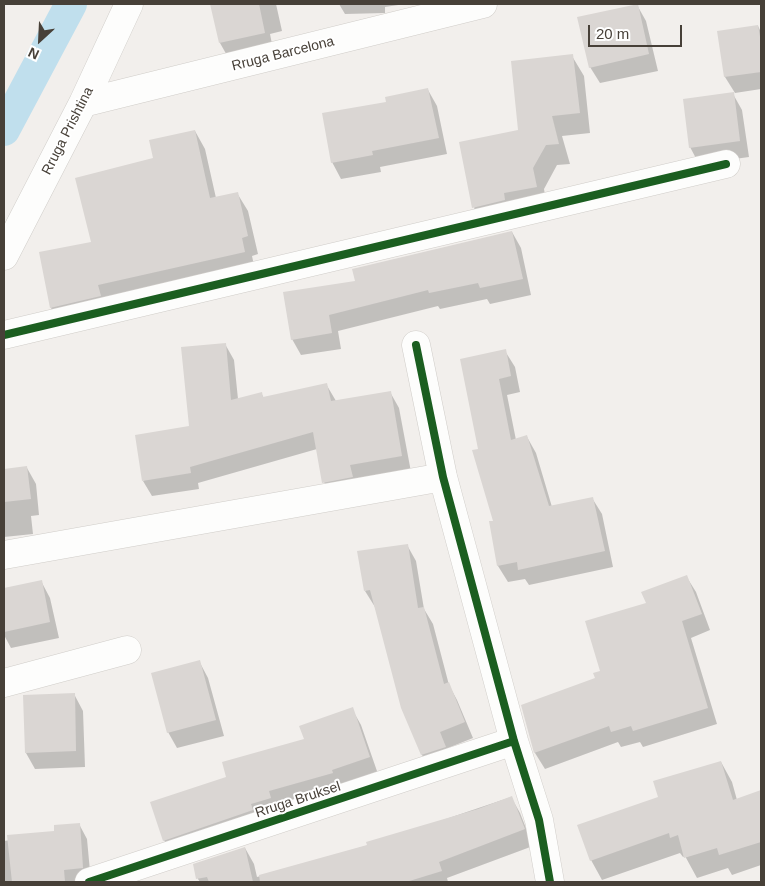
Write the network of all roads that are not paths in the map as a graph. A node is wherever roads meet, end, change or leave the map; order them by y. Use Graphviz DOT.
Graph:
graph roads {
  1 [pos="129,4"];
  2 [pos="483,4"];
  3 [pos="83,103"];
  4 [pos="726,164"];
  5 [pos="4,256"];
  6 [pos="4,335"];
  7 [pos="416,345"];
  8 [pos="443,477"];
  9 [pos="4,555"];
  10 [pos="127,650"];
  11 [pos="4,683"];
  12 [pos="514,742"];
  13 [pos="89,882"];
  14 [pos="550,882"];
  1 -- 3 [label="street, Rruga Prishtina"];
  2 -- 3 [label="street, Rruga Barcelona"];
  3 -- 5 [label="street, Rruga Prishtina"];
  4 -- 6 [label="street"];
  7 -- 8 [label="street"];
  8 -- 9 [label="street"];
  8 -- 12 [label="street"];
  10 -- 11 [label="street"];
  12 -- 13 [label="street, Rruga Bruksel"];
  12 -- 14 [label="street"];
}
